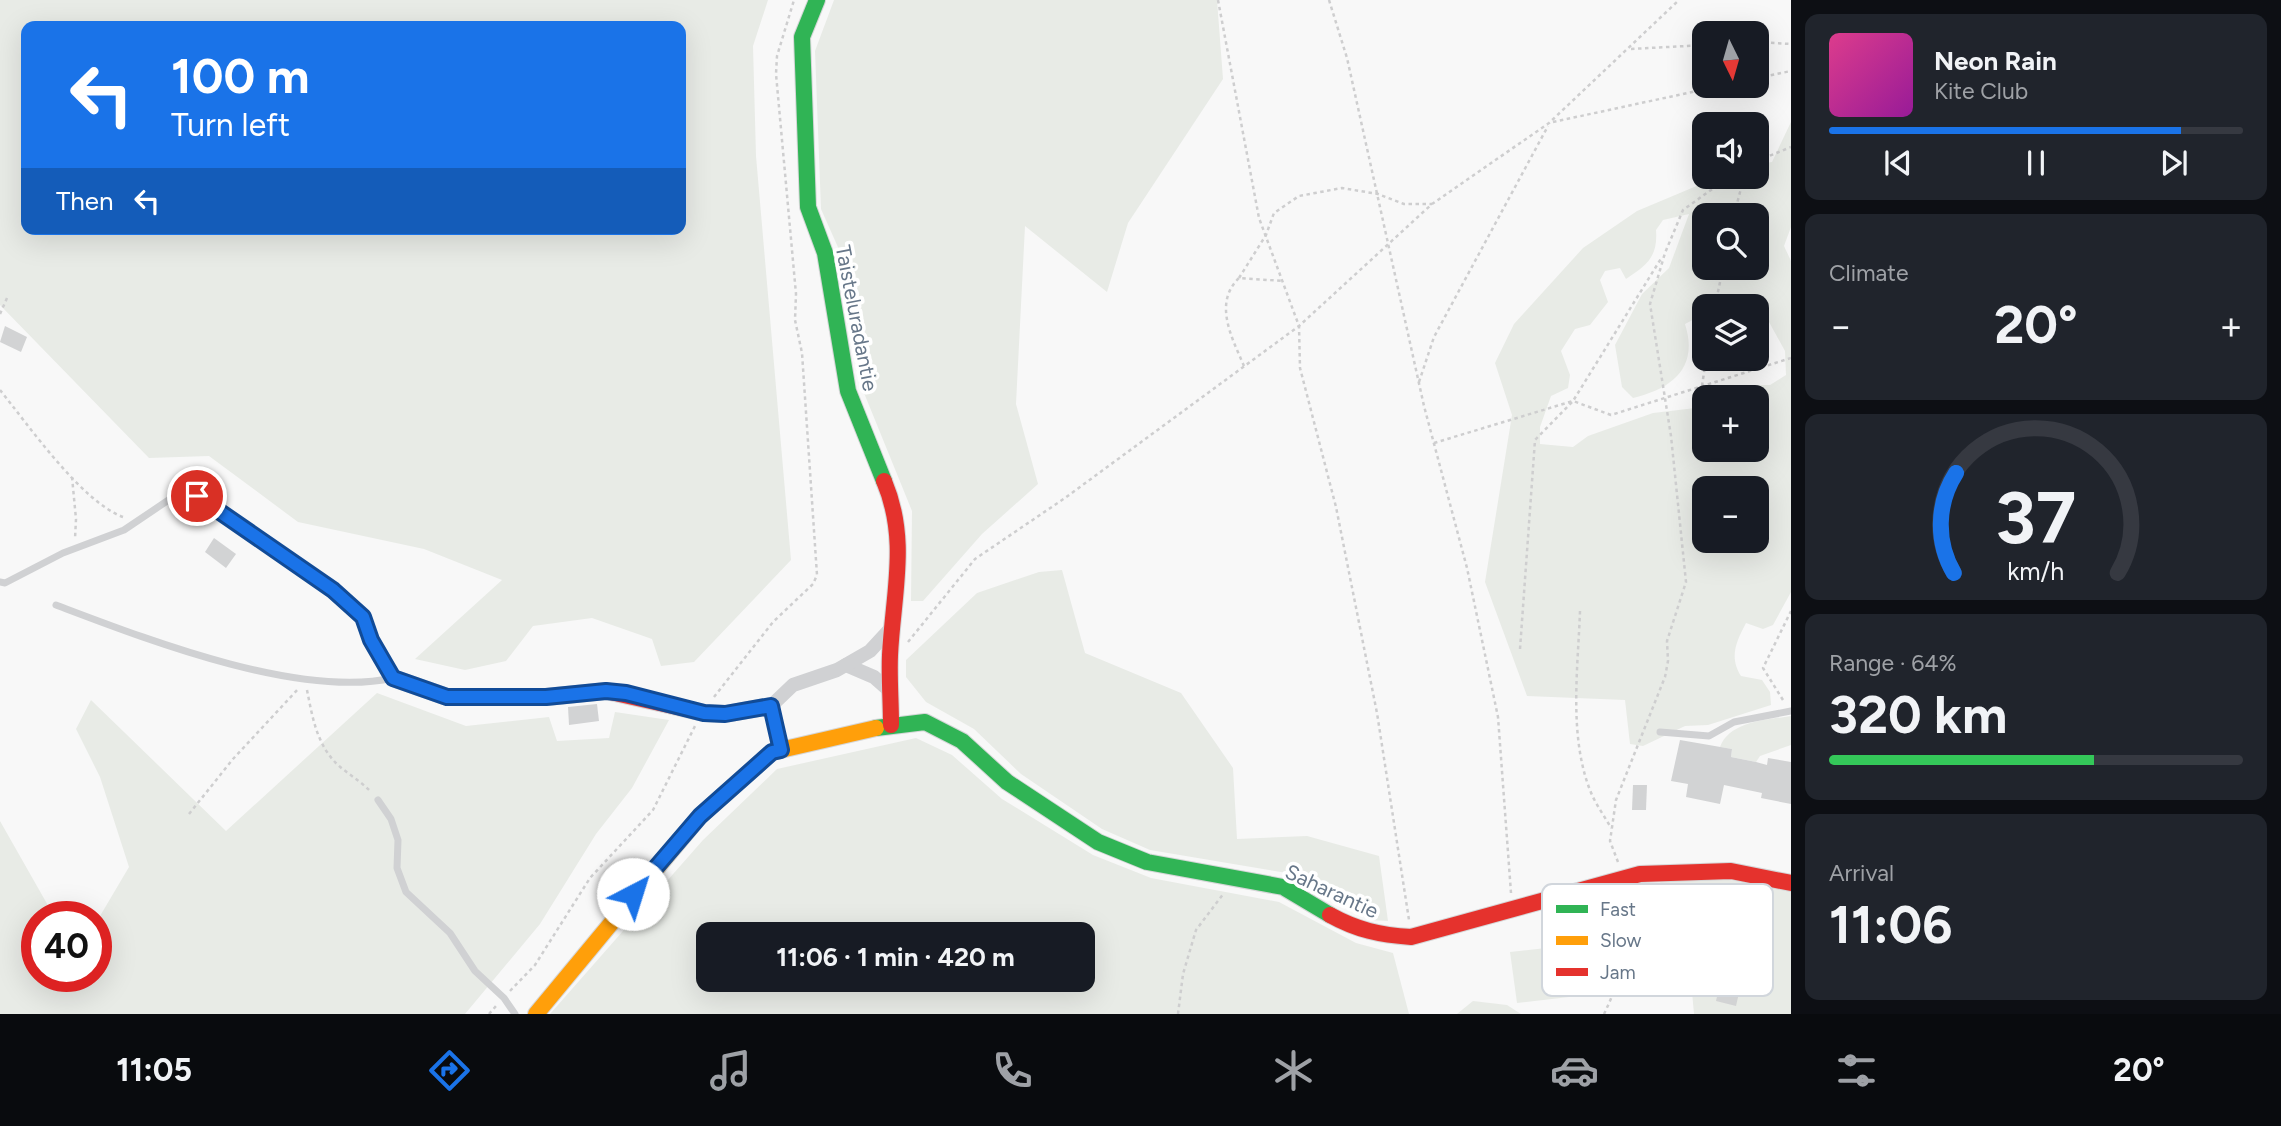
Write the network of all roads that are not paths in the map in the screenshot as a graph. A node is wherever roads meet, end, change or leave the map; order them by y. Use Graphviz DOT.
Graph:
graph roads {
  1 [pos="817,0"];
  2 [pos="0,582"];
  3 [pos="56,605"];
  4 [pos="893,626"];
  5 [pos="846,665"];
  6 [pos="393,678"];
  7 [pos="891,692"];
  8 [pos="771,706"];
  9 [pos="1790,711"];
  10 [pos="891,725"];
  11 [pos="1660,732"];
  12 [pos="781,750"];
  13 [pos="378,800"];
  14 [pos="1791,883"];
  15 [pos="1601,884"];
  16 [pos="1542,901"];
  17 [pos="515,1014"];
  18 [pos="536,1014"];
  1 -- 4 [label="street, Taisteluradantie"];
  2 -- 6 [label="lane"];
  3 -- 6 [label="lane"];
  4 -- 5 [label="street"];
  4 -- 7 [label="street, Taisteluradantie"];
  5 -- 7 [label="street"];
  5 -- 8 [label="street"];
  6 -- 8 [label="street"];
  7 -- 10 [label="street, Taisteluradantie"];
  8 -- 12 [label="street"];
  9 -- 11 [label="lane"];
  10 -- 12 [label="street, Saharantie"];
  10 -- 16 [label="street, Saharantie"];
  12 -- 18 [label="street"];
  13 -- 17 [label="lane"];
  14 -- 15 [label="street, Saharantie"];
}
